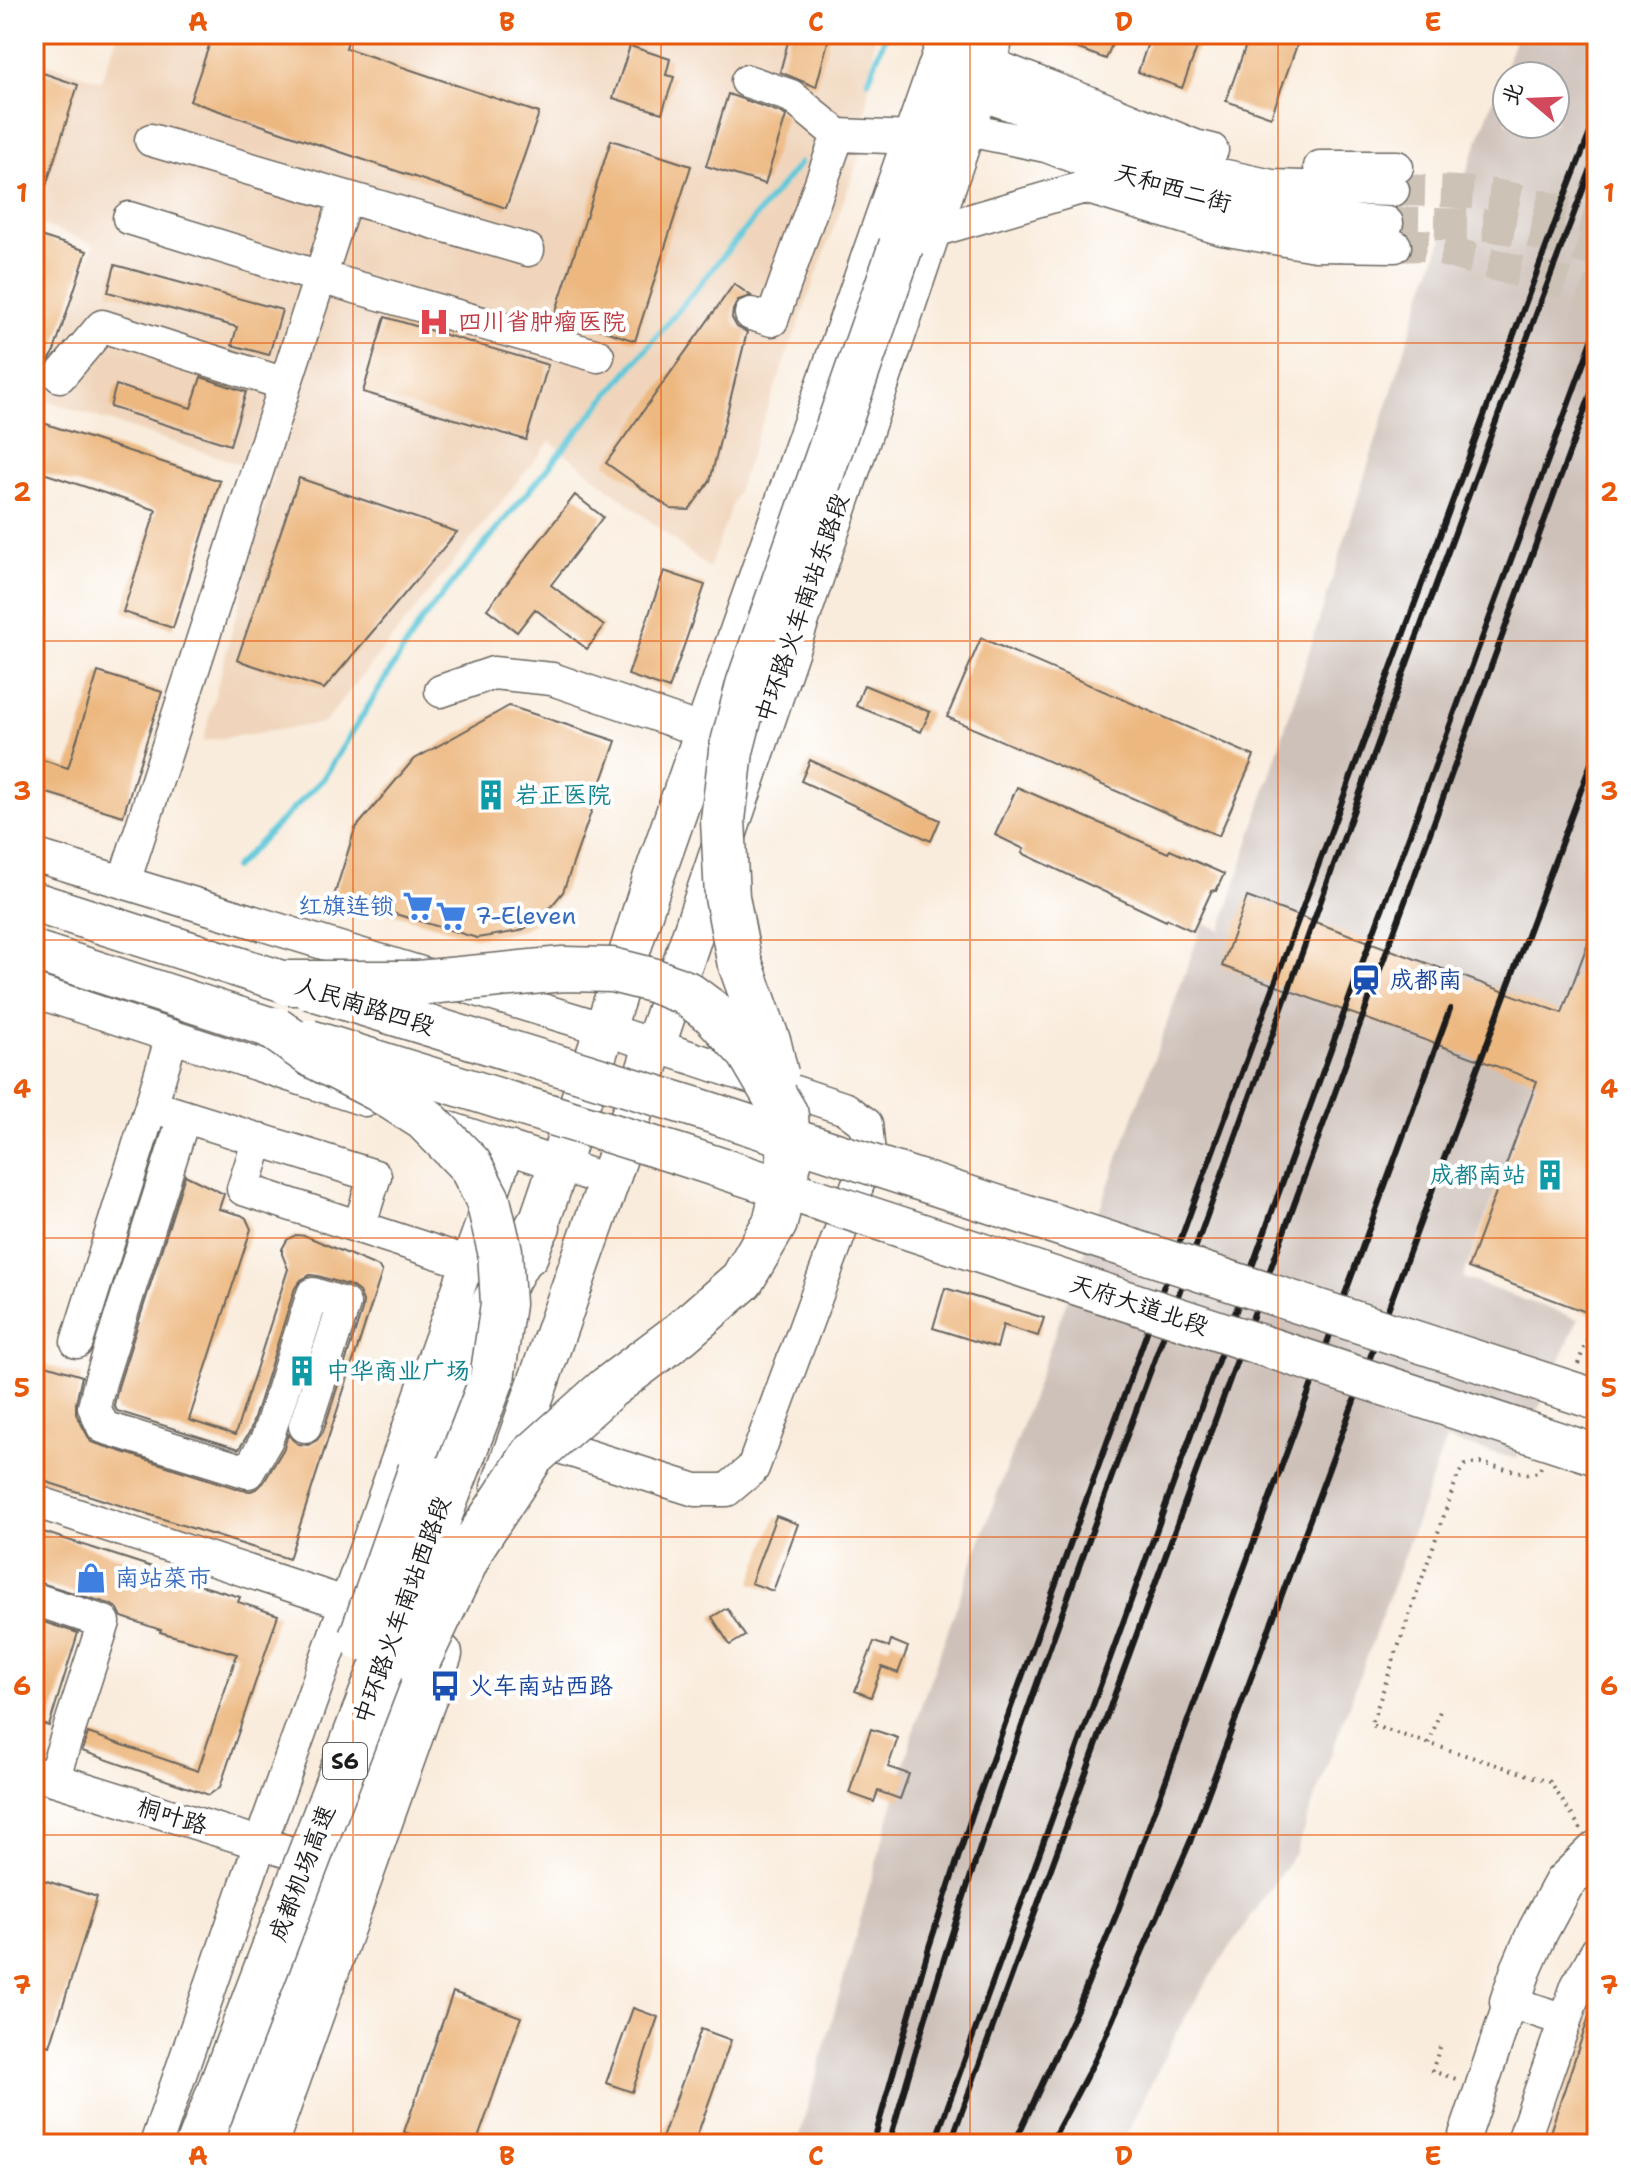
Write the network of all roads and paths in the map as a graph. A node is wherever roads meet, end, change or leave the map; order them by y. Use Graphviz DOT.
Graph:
graph roads {
  1 [pos="950,34"];
  2 [pos="978,70"];
  3 [pos="747,81"];
  4 [pos="838,135"];
  5 [pos="914,138"];
  6 [pos="151,140"];
  7 [pos="1395,179"];
  8 [pos="346,197"];
  9 [pos="129,218"];
  10 [pos="915,239"];
  11 [pos="528,250"];
  12 [pos="320,277"];
  13 [pos="751,314"];
  14 [pos="598,356"];
  15 [pos="60,376"];
  16 [pos="285,384"];
  17 [pos="441,691"];
  18 [pos="706,732"];
  19 [pos="34,855"];
  20 [pos="653,879"];
  21 [pos="124,882"];
  22 [pos="34,902"];
  23 [pos="34,951"];
  24 [pos="288,983"];
  25 [pos="34,991"];
  26 [pos="503,1000"];
  27 [pos="275,1029"];
  28 [pos="605,1029"];
  29 [pos="172,1036"];
  30 [pos="654,1045"];
  31 [pos="151,1106"];
  32 [pos="697,1108"];
  33 [pos="786,1115"];
  34 [pos="184,1117"];
  35 [pos="259,1139"];
  36 [pos="509,1147"];
  37 [pos="681,1155"];
  38 [pos="560,1165"];
  39 [pos="609,1181"];
  40 [pos="538,1226"];
  41 [pos="359,1227"];
  42 [pos="469,1262"];
  43 [pos="515,1277"];
  44 [pos="1592,1326"];
  45 [pos="77,1342"];
  46 [pos="1578,1365"];
  47 [pos="1597,1400"];
  48 [pos="305,1426"];
  49 [pos="520,1434"];
  50 [pos="1597,1455"];
  51 [pos="1544,1459"];
  52 [pos="34,1501"];
  53 [pos="34,1599"];
  54 [pos="346,1603"];
  55 [pos="399,1622"];
  56 [pos="1441,1708"];
  57 [pos="1429,1744"];
  58 [pos="44,1776"];
  59 [pos="260,1844"];
  60 [pos="1596,1851"];
  61 [pos="311,1859"];
  62 [pos="1597,1951"];
  63 [pos="1510,2002"];
  64 [pos="1565,2020"];
  65 [pos="1440,2047"];
  66 [pos="1481,2088"];
  67 [pos="156,2144"];
  68 [pos="188,2144"];
  69 [pos="199,2144"];
  70 [pos="208,2144"];
  71 [pos="239,2144"];
  72 [pos="267,2144"];
  73 [pos="1462,2144"];
  74 [pos="1522,2144"];
  1 -- 5 [label="main road, 中环路火车南站东路段"];
  2 -- 7 [label="street"];
  2 -- 10 [label="highway, 成都机场高速"];
  2 -- 10 [label="main road, 中环路火车南站东路段"];
  2 -- 10 [label="street, 天和西二街"];
  3 -- 4 [label="street"];
  4 -- 5 [label="street"];
  4 -- 13 [label="street"];
  5 -- 18 [label="main road, 中环路火车南站东路段"];
  6 -- 8 [label="street"];
  8 -- 11 [label="street"];
  8 -- 12 [label="street"];
  9 -- 12 [label="street"];
  10 -- 30 [label="main road, 中环路火车南站东路段"];
  10 -- 33 [label="highway, 成都机场高速, bridge"];
  12 -- 14 [label="street"];
  12 -- 16 [label="street"];
  15 -- 16 [label="street"];
  16 -- 21 [label="street"];
  17 -- 18 [label="street"];
  18 -- 20 [label="main road, 中环路火车南站东路段"];
  19 -- 21 [label="street, 人民南路四段"];
  20 -- 26 [label="street"];
  20 -- 28 [label="main road, 中环路火车南站东路段"];
  21 -- 26 [label="street, 人民南路四段"];
  22 -- 24 [label="main road, 人民南路四段"];
  23 -- 27 [label="main road, 人民南路四段"];
  24 -- 32 [label="main road, 人民南路四段, bridge"];
  24 -- 33 [label="highway, bridge"];
  25 -- 29 [label="street"];
  26 -- 28 [label="street, 人民南路四段"];
  27 -- 37 [label="main road, 人民南路四段, bridge"];
  27 -- 69 [label="highway, 成都机场高速 / S6, bridge"];
  28 -- 30 [label="street, 人民南路四段"];
  28 -- 38 [label="main road, 中环路火车南站东路段"];
  29 -- 31 [label="street"];
  29 -- 36 [label="street"];
  30 -- 39 [label="main road, 中环路火车南站东路段"];
  30 -- 49 [label="street, 人民南路四段"];
  31 -- 34 [label="street"];
  31 -- 45 [label="street"];
  32 -- 47 [label="main road, 天府大道北段, bridge"];
  33 -- 71 [label="highway, 成都机场高速 / S6, bridge"];
  34 -- 35 [label="street"];
  34 -- 48 [label="street"];
  35 -- 41 [label="street"];
  35 -- 41 [label="street"];
  36 -- 38 [label="street"];
  36 -- 42 [label="street"];
  37 -- 50 [label="main road, 天府大道北段, bridge"];
  38 -- 39 [label="street"];
  38 -- 40 [label="main road"];
  39 -- 49 [label="main road"];
  40 -- 43 [label="highway"];
  41 -- 42 [label="street"];
  42 -- 43 [label="street"];
  42 -- 54 [label="street"];
  43 -- 55 [label="main road, 中环路火车南站西路段"];
  43 -- 68 [label="highway, bridge"];
  44 -- 46 [label="path"];
  49 -- 72 [label="main road"];
  51 -- 57 [label="path"];
  52 -- 54 [label="street"];
  53 -- 58 [label="street"];
  54 -- 55 [label="street"];
  54 -- 59 [label="street"];
  55 -- 61 [label="main road, 中环路火车南站西路段"];
  56 -- 57 [label="path"];
  57 -- 60 [label="path"];
  58 -- 59 [label="street, 桐叶路"];
  59 -- 61 [label="street, 桐叶路"];
  59 -- 67 [label="street"];
  60 -- 63 [label="main road"];
  61 -- 70 [label="main road, 中环路火车南站西路段"];
  62 -- 64 [label="street"];
  63 -- 64 [label="street"];
  63 -- 66 [label="street"];
  64 -- 74 [label="street"];
  65 -- 66 [label="path"];
  66 -- 73 [label="street"];
}
